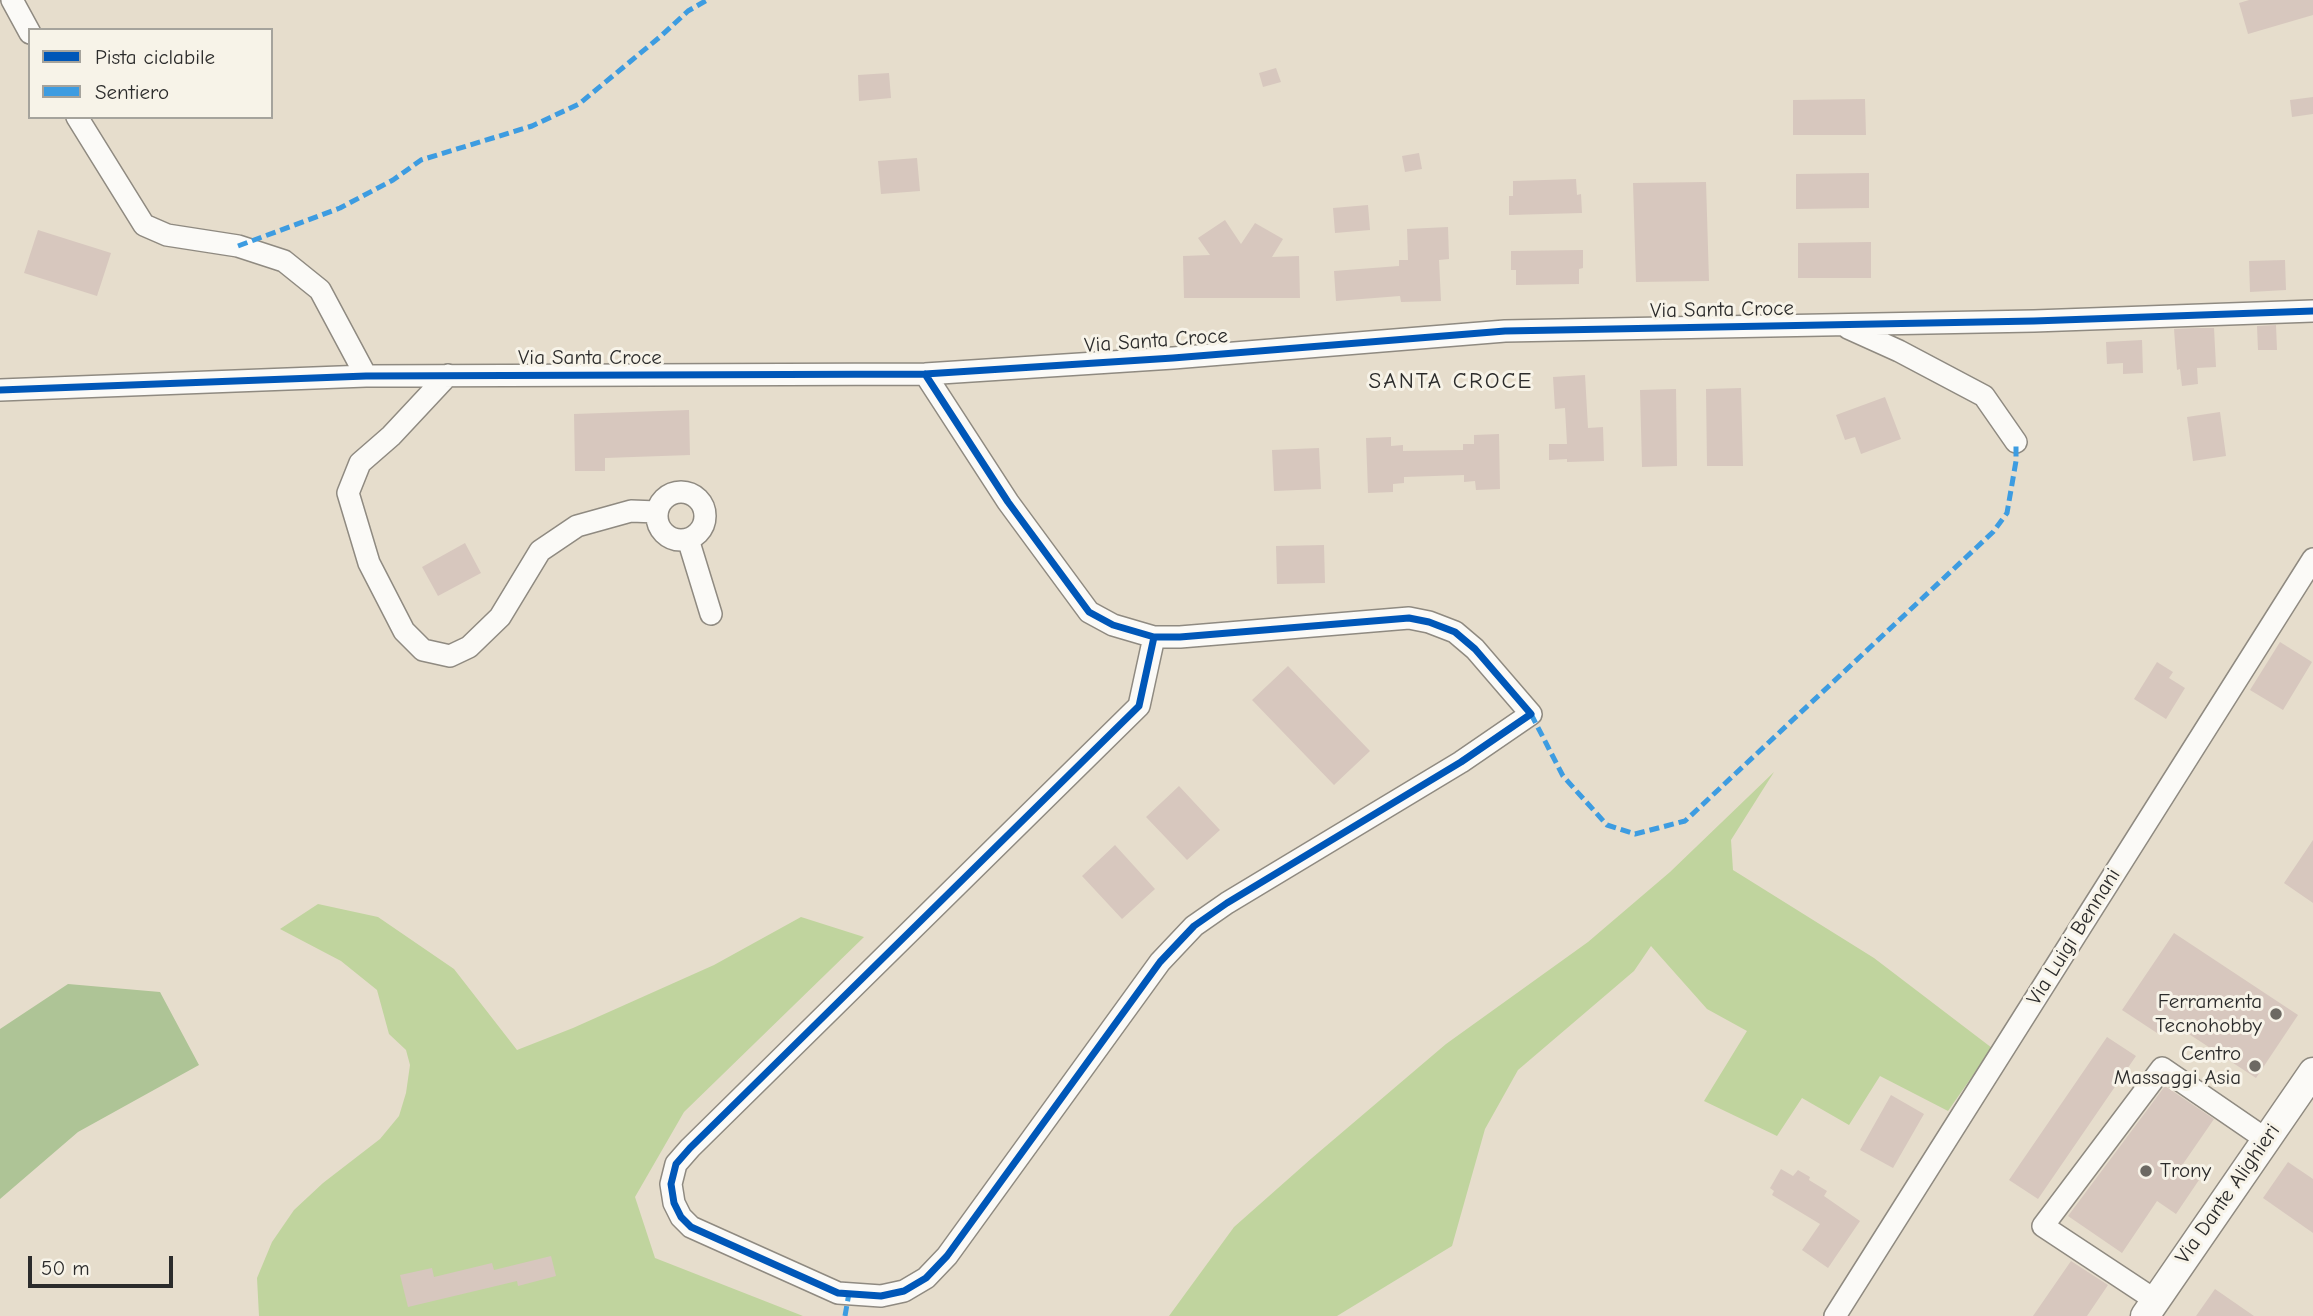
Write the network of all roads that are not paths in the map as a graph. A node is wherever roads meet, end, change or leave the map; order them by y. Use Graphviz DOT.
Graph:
graph roads {
  1 [pos="12,0"];
  2 [pos="28,29"];
  3 [pos="77,119"];
  4 [pos="2313,311"];
  5 [pos="1842,326"];
  6 [pos="960,372"];
  7 [pos="925,374"];
  8 [pos="449,375"];
  9 [pos="366,376"];
  10 [pos="0,390"];
  11 [pos="944,403"];
  12 [pos="2016,442"];
  13 [pos="657,512"];
  14 [pos="688,539"];
  15 [pos="2313,559"];
  16 [pos="711,614"];
  17 [pos="1154,637"];
  18 [pos="2313,1073"];
  19 [pos="2267,1140"];
  20 [pos="2150,1311"];
  21 [pos="1835,1316"];
  1 -- 2 [label="street"];
  3 -- 9 [label="street"];
  4 -- 5 [label="street, Via Santa Croce"];
  5 -- 6 [label="street, Via Santa Croce"];
  5 -- 12 [label="street"];
  6 -- 7 [label="street, Via Santa Croce"];
  6 -- 11 [label="street"];
  7 -- 8 [label="street, Via Santa Croce"];
  7 -- 11 [label="street"];
  8 -- 9 [label="street, Via Santa Croce"];
  8 -- 13 [label="street"];
  9 -- 10 [label="street, Via Santa Croce"];
  11 -- 17 [label="street"];
  13 -- 14 [label="street"];
  13 -- 14 [label="street"];
  14 -- 16 [label="street"];
  15 -- 21 [label="street, Via Luigi Bennani"];
  17 -- 17 [label="street"];
  18 -- 19 [label="main road, Via Dante Alighieri"];
  19 -- 20 [label="main road, Via Dante Alighieri"];
  19 -- 20 [label="street"];
}
